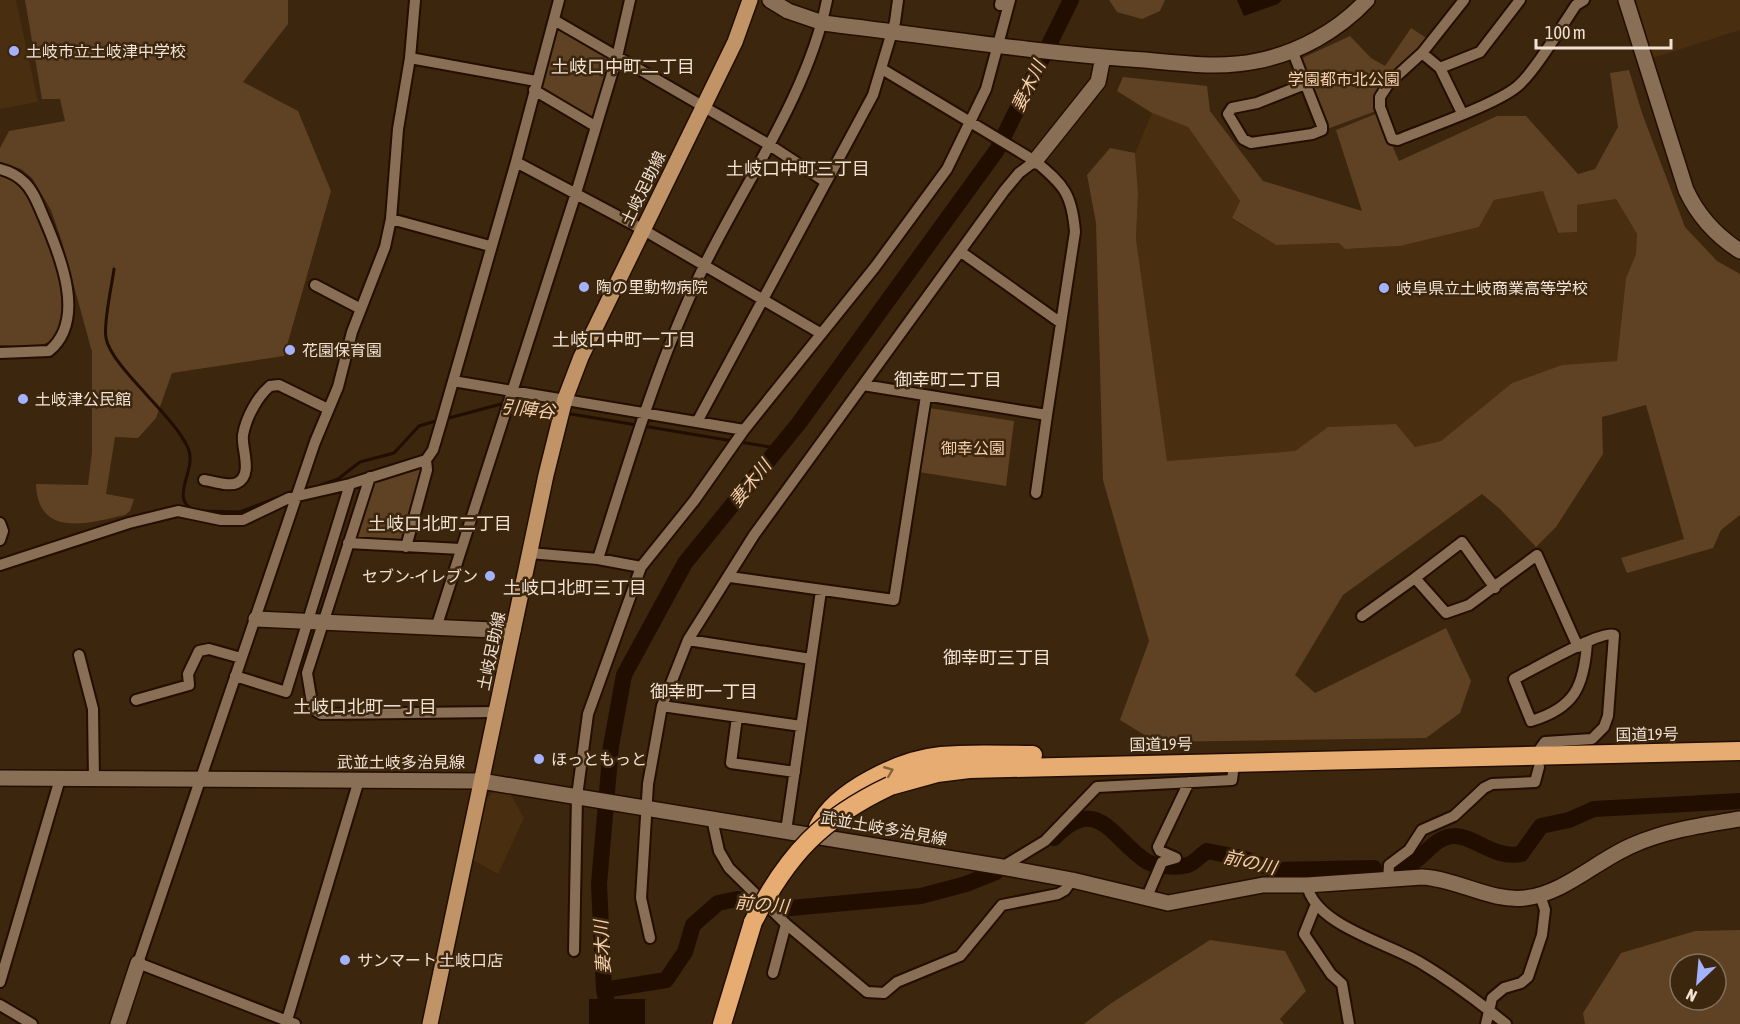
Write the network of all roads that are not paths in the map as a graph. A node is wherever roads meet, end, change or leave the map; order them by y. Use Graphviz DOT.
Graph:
graph roads {
  1 [pos="415,0"];
  2 [pos="559,0"];
  3 [pos="630,0"];
  4 [pos="750,0"];
  5 [pos="770,0"];
  6 [pos="827,0"];
  7 [pos="898,0"];
  8 [pos="1367,0"];
  9 [pos="1464,0"];
  10 [pos="1520,0"];
  11 [pos="1626,0"];
  12 [pos="1003,2"];
  13 [pos="1577,2"];
  14 [pos="554,20"];
  15 [pos="823,23"];
  16 [pos="892,32"];
  17 [pos="1003,46"];
  18 [pos="1292,50"];
  19 [pos="1422,53"];
  20 [pos="617,57"];
  21 [pos="1103,57"];
  22 [pos="410,58"];
  23 [pos="1440,68"];
  24 [pos="882,69"];
  25 [pos="1305,84"];
  26 [pos="535,86"];
  27 [pos="703,105"];
  28 [pos="1462,113"];
  29 [pos="972,125"];
  30 [pos="595,126"];
  31 [pos="768,144"];
  32 [pos="1031,159"];
  33 [pos="516,162"];
  34 [pos="0,169"];
  35 [pos="826,182"];
  36 [pos="576,194"];
  37 [pos="391,219"];
  38 [pos="642,229"];
  39 [pos="490,246"];
  40 [pos="1740,251"];
  41 [pos="960,252"];
  42 [pos="704,266"];
  43 [pos="315,285"];
  44 [pos="763,300"];
  45 [pos="361,309"];
  46 [pos="1061,323"];
  47 [pos="820,333"];
  48 [pos="0,353"];
  49 [pos="453,381"];
  50 [pos="863,385"];
  51 [pos="513,391"];
  52 [pos="926,396"];
  53 [pos="565,399"];
  54 [pos="328,409"];
  55 [pos="644,413"];
  56 [pos="1047,415"];
  57 [pos="697,422"];
  58 [pos="744,430"];
  59 [pos="426,460"];
  60 [pos="370,477"];
  61 [pos="204,480"];
  62 [pos="350,483"];
  63 [pos="1036,493"];
  64 [pos="296,498"];
  65 [pos="0,523"];
  66 [pos="0,540"];
  67 [pos="348,543"];
  68 [pos="406,547"];
  69 [pos="461,549"];
  70 [pos="530,553"];
  71 [pos="598,559"];
  72 [pos="0,565"];
  73 [pos="641,567"];
  74 [pos="730,577"];
  75 [pos="1415,578"];
  76 [pos="1495,588"];
  77 [pos="821,591"];
  78 [pos="1362,616"];
  79 [pos="256,619"];
  80 [pos="307,623"];
  81 [pos="323,623"];
  82 [pos="436,628"];
  83 [pos="513,631"];
  84 [pos="688,640"];
  85 [pos="1582,645"];
  86 [pos="79,654"];
  87 [pos="241,658"];
  88 [pos="811,659"];
  89 [pos="235,676"];
  90 [pos="136,700"];
  91 [pos="662,706"];
  92 [pos="496,712"];
  93 [pos="736,717"];
  94 [pos="801,726"];
  95 [pos="1740,751"];
  96 [pos="1540,761"];
  97 [pos="1148,763"];
  98 [pos="1740,763"];
  99 [pos="795,772"];
  100 [pos="1233,772"];
  101 [pos="0,778"];
  102 [pos="60,779"];
  103 [pos="200,779"];
  104 [pos="94,780"];
  105 [pos="359,780"];
  106 [pos="481,781"];
  107 [pos="1190,782"];
  108 [pos="893,791"];
  109 [pos="580,797"];
  110 [pos="643,808"];
  111 [pos="712,819"];
  112 [pos="1740,819"];
  113 [pos="786,831"];
  114 [pos="816,835"];
  115 [pos="1002,867"];
  116 [pos="1072,879"];
  117 [pos="1388,880"];
  118 [pos="1307,885"];
  119 [pos="1540,895"];
  120 [pos="1146,899"];
  121 [pos="1316,904"];
  122 [pos="758,924"];
  123 [pos="786,924"];
  124 [pos="650,938"];
  125 [pos="574,951"];
  126 [pos="138,963"];
  127 [pos="773,973"];
  128 [pos="0,982"];
  129 [pos="0,1005"];
  130 [pos="1488,1010"];
  131 [pos="291,1022"];
  132 [pos="32,1024"];
  133 [pos="118,1024"];
  134 [pos="430,1024"];
  135 [pos="722,1024"];
  136 [pos="733,1024"];
  137 [pos="1349,1024"];
  138 [pos="1486,1024"];
  139 [pos="1506,1024"];
  1 -- 22 [label="street"];
  2 -- 14 [label="street"];
  3 -- 20 [label="street"];
  4 -- 27 [label="main road, 土岐足助線"];
  5 -- 15 [label="main road"];
  6 -- 15 [label="street"];
  7 -- 16 [label="street"];
  8 -- 18 [label="main road"];
  9 -- 19 [label="street"];
  10 -- 23 [label="street"];
  11 -- 40 [label="main road"];
  12 -- 17 [label="street"];
  13 -- 28 [label="street"];
  14 -- 20 [label="street"];
  14 -- 26 [label="street"];
  15 -- 16 [label="main road"];
  15 -- 31 [label="street"];
  16 -- 17 [label="main road"];
  16 -- 24 [label="street"];
  17 -- 21 [label="main road"];
  17 -- 29 [label="street"];
  18 -- 21 [label="main road"];
  18 -- 25 [label="street"];
  19 -- 23 [label="street"];
  19 -- 28 [label="street"];
  20 -- 27 [label="street"];
  20 -- 30 [label="street"];
  21 -- 32 [label="main road"];
  22 -- 26 [label="street"];
  22 -- 37 [label="street"];
  23 -- 28 [label="street"];
  24 -- 29 [label="street"];
  24 -- 35 [label="street"];
  25 -- 25 [label="street"];
  26 -- 30 [label="street"];
  26 -- 33 [label="street"];
  27 -- 31 [label="street"];
  27 -- 38 [label="main road, 土岐足助線"];
  29 -- 32 [label="street"];
  29 -- 47 [label="street"];
  30 -- 36 [label="street"];
  31 -- 35 [label="street"];
  31 -- 42 [label="street"];
  32 -- 41 [label="street"];
  32 -- 46 [label="street"];
  33 -- 36 [label="street"];
  33 -- 39 [label="street"];
  34 -- 48 [label="street"];
  35 -- 44 [label="street"];
  36 -- 38 [label="street"];
  36 -- 51 [label="street"];
  37 -- 39 [label="street"];
  37 -- 45 [label="street"];
  38 -- 42 [label="street"];
  38 -- 53 [label="main road, 土岐足助線"];
  39 -- 49 [label="street"];
  41 -- 46 [label="street"];
  41 -- 50 [label="street"];
  42 -- 44 [label="street"];
  42 -- 55 [label="street"];
  43 -- 45 [label="street"];
  44 -- 47 [label="street"];
  44 -- 57 [label="street"];
  45 -- 54 [label="street"];
  46 -- 56 [label="street"];
  47 -- 58 [label="street"];
  49 -- 51 [label="street"];
  49 -- 59 [label="street"];
  50 -- 52 [label="street"];
  50 -- 74 [label="street"];
  51 -- 53 [label="street"];
  51 -- 69 [label="street"];
  52 -- 56 [label="street"];
  52 -- 77 [label="street"];
  53 -- 55 [label="street"];
  53 -- 70 [label="main road, 土岐足助線"];
  54 -- 61 [label="street"];
  54 -- 64 [label="street"];
  55 -- 57 [label="street"];
  55 -- 71 [label="street"];
  56 -- 63 [label="street"];
  57 -- 58 [label="street"];
  58 -- 73 [label="street"];
  59 -- 60 [label="street"];
  59 -- 68 [label="street"];
  60 -- 62 [label="street"];
  60 -- 67 [label="street"];
  62 -- 64 [label="street"];
  62 -- 80 [label="street"];
  64 -- 72 [label="street"];
  64 -- 79 [label="street"];
  65 -- 66 [label="street"];
  67 -- 68 [label="street"];
  67 -- 81 [label="street"];
  68 -- 69 [label="street"];
  69 -- 82 [label="street"];
  70 -- 71 [label="street"];
  70 -- 83 [label="main road, 土岐足助線"];
  71 -- 73 [label="street"];
  73 -- 109 [label="street"];
  74 -- 77 [label="street"];
  74 -- 84 [label="street"];
  75 -- 76 [label="street"];
  75 -- 76 [label="street"];
  75 -- 78 [label="street"];
  76 -- 85 [label="street"];
  77 -- 88 [label="street"];
  79 -- 80 [label="main road"];
  79 -- 87 [label="street"];
  80 -- 81 [label="main road"];
  80 -- 89 [label="street"];
  81 -- 82 [label="main road"];
  81 -- 92 [label="street"];
  82 -- 83 [label="main road"];
  83 -- 92 [label="main road, 土岐足助線"];
  84 -- 88 [label="street"];
  84 -- 91 [label="street"];
  85 -- 85 [label="street"];
  85 -- 96 [label="street"];
  86 -- 104 [label="street"];
  87 -- 89 [label="street"];
  87 -- 90 [label="street"];
  88 -- 94 [label="street"];
  89 -- 103 [label="street"];
  91 -- 93 [label="street"];
  91 -- 110 [label="street"];
  92 -- 106 [label="main road, 土岐足助線"];
  93 -- 94 [label="street"];
  93 -- 99 [label="street"];
  94 -- 99 [label="street"];
  95 -- 96 [label="highway, 国道19号"];
  96 -- 97 [label="highway, 国道19号"];
  96 -- 98 [label="highway, 国道19号"];
  96 -- 100 [label="highway, 国道19号"];
  96 -- 117 [label="street"];
  97 -- 108 [label="highway, 国道19号"];
  114 -- 97 [label="highway, one-way"];
  99 -- 113 [label="street"];
  100 -- 107 [label="street"];
  100 -- 108 [label="highway, 国道19号"];
  101 -- 102 [label="main road, 武並土岐多治見線"];
  102 -- 104 [label="main road, 武並土岐多治見線"];
  102 -- 128 [label="street"];
  103 -- 104 [label="main road, 武並土岐多治見線"];
  103 -- 105 [label="main road, 武並土岐多治見線"];
  103 -- 126 [label="street"];
  105 -- 106 [label="main road, 武並土岐多治見線"];
  105 -- 131 [label="street"];
  106 -- 109 [label="main road, 武並土岐多治見線"];
  106 -- 134 [label="main road, 土岐足助線"];
  107 -- 115 [label="street"];
  107 -- 120 [label="street"];
  108 -- 122 [label="highway, 国道19号"];
  109 -- 110 [label="main road, 武並土岐多治見線"];
  109 -- 125 [label="street"];
  110 -- 111 [label="main road, 武並土岐多治見線"];
  110 -- 124 [label="street"];
  111 -- 113 [label="main road, 武並土岐多治見線"];
  111 -- 123 [label="street"];
  112 -- 119 [label="main road, 武並土岐多治見線"];
  113 -- 114 [label="main road, 武並土岐多治見線"];
  114 -- 115 [label="main road, 武並土岐多治見線"];
  115 -- 116 [label="main road, 武並土岐多治見線"];
  116 -- 120 [label="main road, 武並土岐多治見線"];
  116 -- 123 [label="street"];
  117 -- 118 [label="main road, 武並土岐多治見線"];
  117 -- 119 [label="main road, 武並土岐多治見線"];
  118 -- 120 [label="main road, 武並土岐多治見線"];
  118 -- 121 [label="street"];
  119 -- 130 [label="street"];
  121 -- 130 [label="street"];
  121 -- 137 [label="street"];
  122 -- 135 [label="highway, 国道19号"];
  122 -- 136 [label="highway, 国道19号"];
  123 -- 127 [label="street"];
  126 -- 131 [label="street"];
  126 -- 133 [label="main road"];
  129 -- 132 [label="street"];
  130 -- 138 [label="street"];
  130 -- 139 [label="street"];
}
